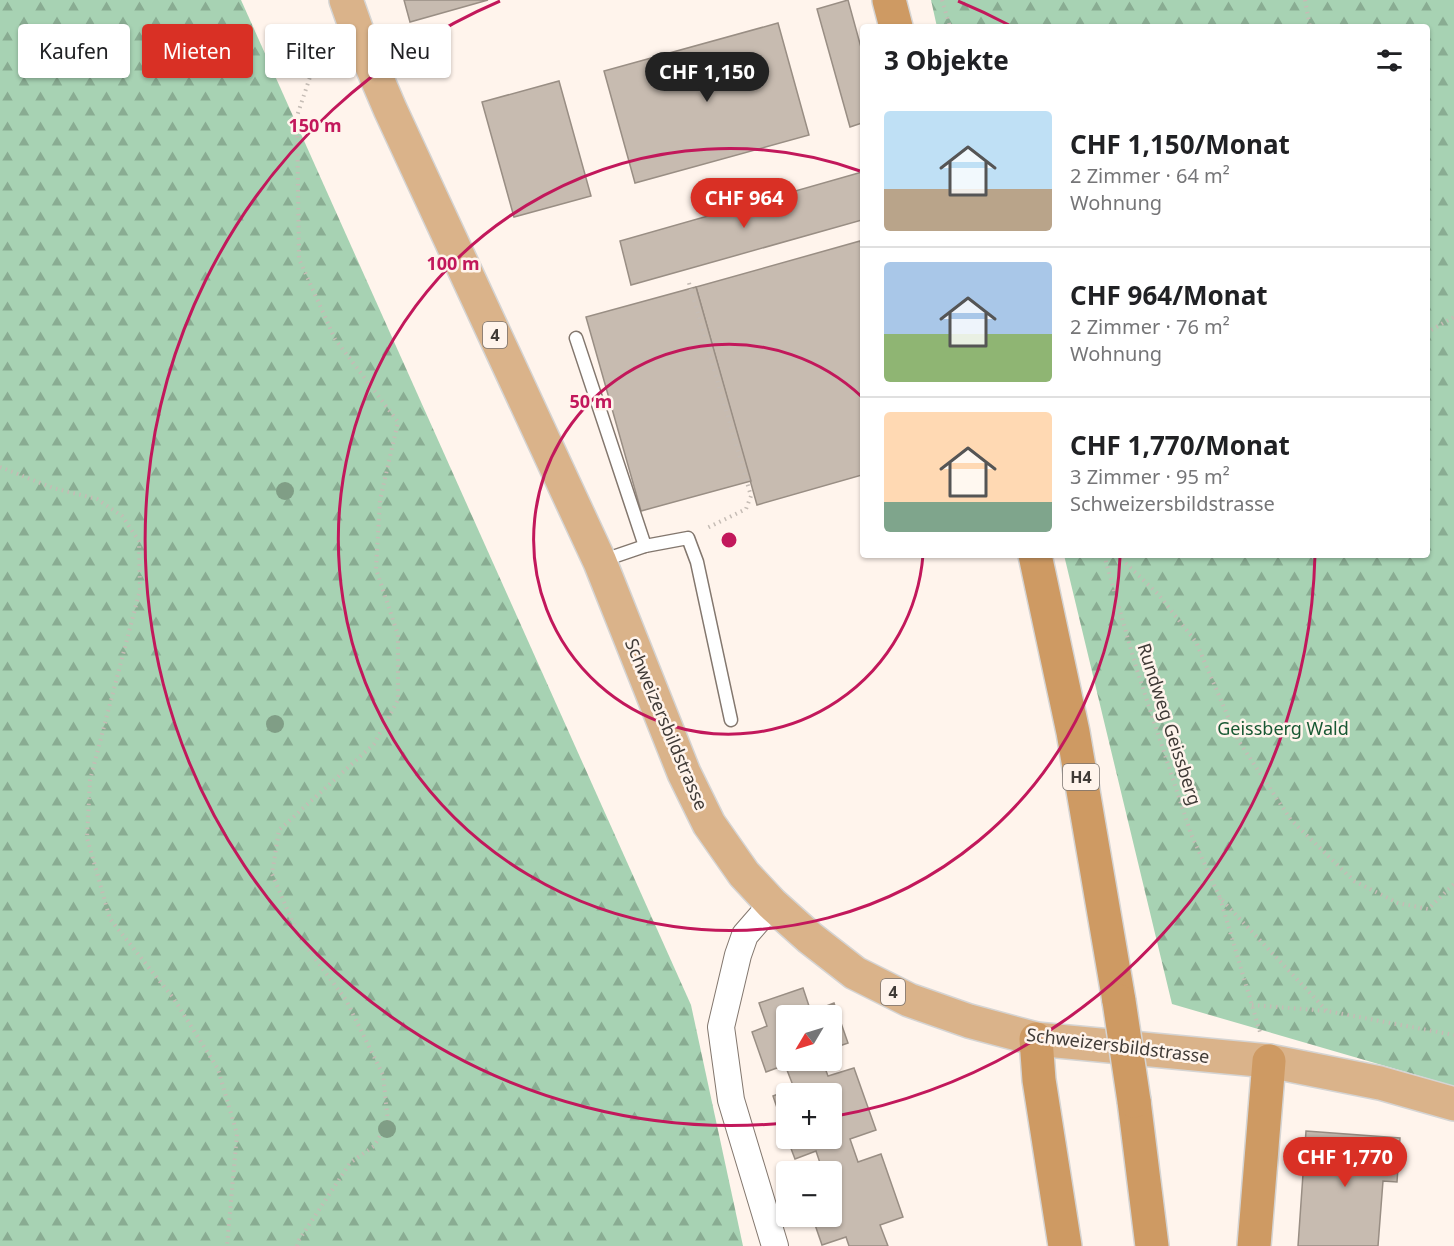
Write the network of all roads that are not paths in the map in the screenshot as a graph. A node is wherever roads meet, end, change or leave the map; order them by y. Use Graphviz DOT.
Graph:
graph roads {
  1 [pos="346,0"];
  2 [pos="889,0"];
  3 [pos="896,24"];
  4 [pos="576,338"];
  5 [pos="645,546"];
  6 [pos="1036,558"];
  7 [pos="600,562"];
  8 [pos="731,720"];
  9 [pos="772,904"];
  10 [pos="1036,1039"];
  11 [pos="1269,1061"];
  12 [pos="1454,1104"];
  13 [pos="775,1246"];
  14 [pos="1065,1246"];
  15 [pos="1152,1246"];
  16 [pos="1254,1246"];
  1 -- 7 [label="main road, Schweizersbildstrasse / 4"];
  2 -- 3 [label="highway"];
  4 -- 5 [label="lane"];
  5 -- 7 [label="lane"];
  5 -- 8 [label="lane"];
  6 -- 15 [label="highway, H4, bridge"];
  7 -- 9 [label="main road, Schweizersbildstrasse / 4"];
  9 -- 10 [label="main road, Schweizersbildstrasse / 4"];
  9 -- 13 [label="street"];
  10 -- 11 [label="main road, Schweizersbildstrasse / 4"];
  10 -- 14 [label="highway"];
  11 -- 12 [label="main road, Schweizersbildstrasse / 4"];
  11 -- 16 [label="highway"];
}
